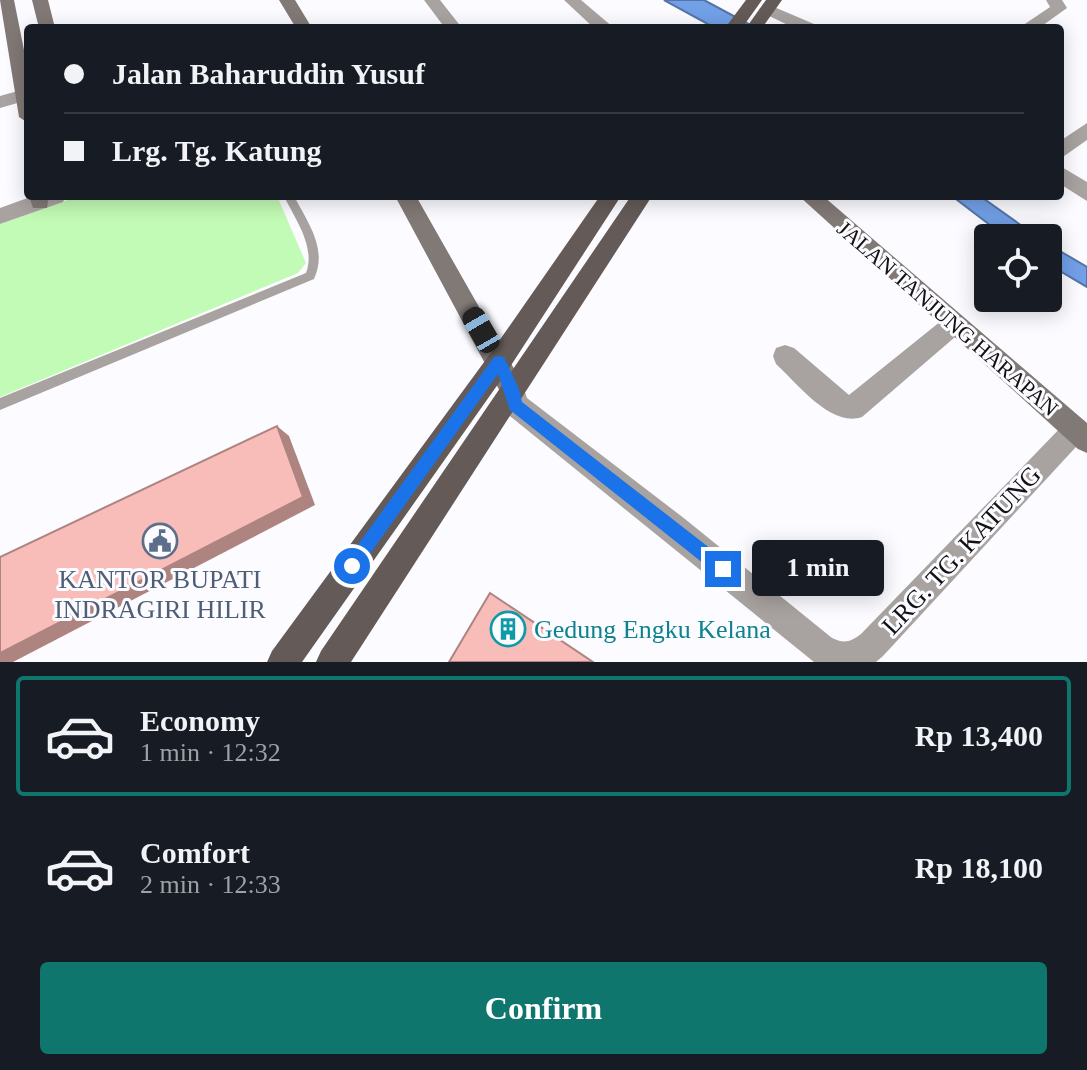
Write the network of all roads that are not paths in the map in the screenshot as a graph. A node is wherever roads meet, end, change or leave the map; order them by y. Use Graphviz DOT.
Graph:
graph roads {
  1 [pos="40,0"];
  2 [pos="287,0"];
  3 [pos="432,0"];
  4 [pos="572,0"];
  5 [pos="1054,0"];
  6 [pos="4,2"];
  7 [pos="755,15"];
  8 [pos="46,24"];
  9 [pos="302,24"];
  10 [pos="451,24"];
  11 [pos="599,24"];
  12 [pos="792,24"];
  13 [pos="1033,24"];
  14 [pos="21,41"];
  15 [pos="24,82"];
  16 [pos="24,95"];
  17 [pos="0,102"];
  18 [pos="1087,130"];
  19 [pos="1064,149"];
  20 [pos="1064,176"];
  21 [pos="1087,193"];
  22 [pos="40,200"];
  23 [pos="291,200"];
  24 [pos="407,200"];
  25 [pos="608,200"];
  26 [pos="639,200"];
  27 [pos="814,200"];
  28 [pos="0,216"];
  29 [pos="954,324"];
  30 [pos="785,356"];
  31 [pos="499,362"];
  32 [pos="512,389"];
  33 [pos="0,404"];
  34 [pos="1081,435"];
  35 [pos="283,662"];
  36 [pos="332,662"];
  1 -- 8 [label="street"];
  2 -- 9 [label="street"];
  3 -- 10 [label="street"];
  4 -- 11 [label="street"];
  5 -- 13 [label="street"];
  6 -- 14 [label="street"];
  7 -- 12 [label="street"];
  14 -- 15 [label="street"];
  16 -- 17 [label="street"];
  18 -- 19 [label="street"];
  20 -- 21 [label="street"];
  22 -- 28 [label="street"];
  23 -- 33 [label="lane"];
  24 -- 31 [label="street"];
  25 -- 31 [label="main road"];
  26 -- 32 [label="main road"];
  27 -- 29 [label="street, JALAN TANJUNG HARAPAN"];
  29 -- 30 [label="street"];
  29 -- 34 [label="street, JALAN TANJUNG HARAPAN"];
  31 -- 32 [label="street"];
  31 -- 35 [label="main road"];
  32 -- 34 [label="street, LRG. TG. KATUNG"];
  32 -- 36 [label="main road"];
}
